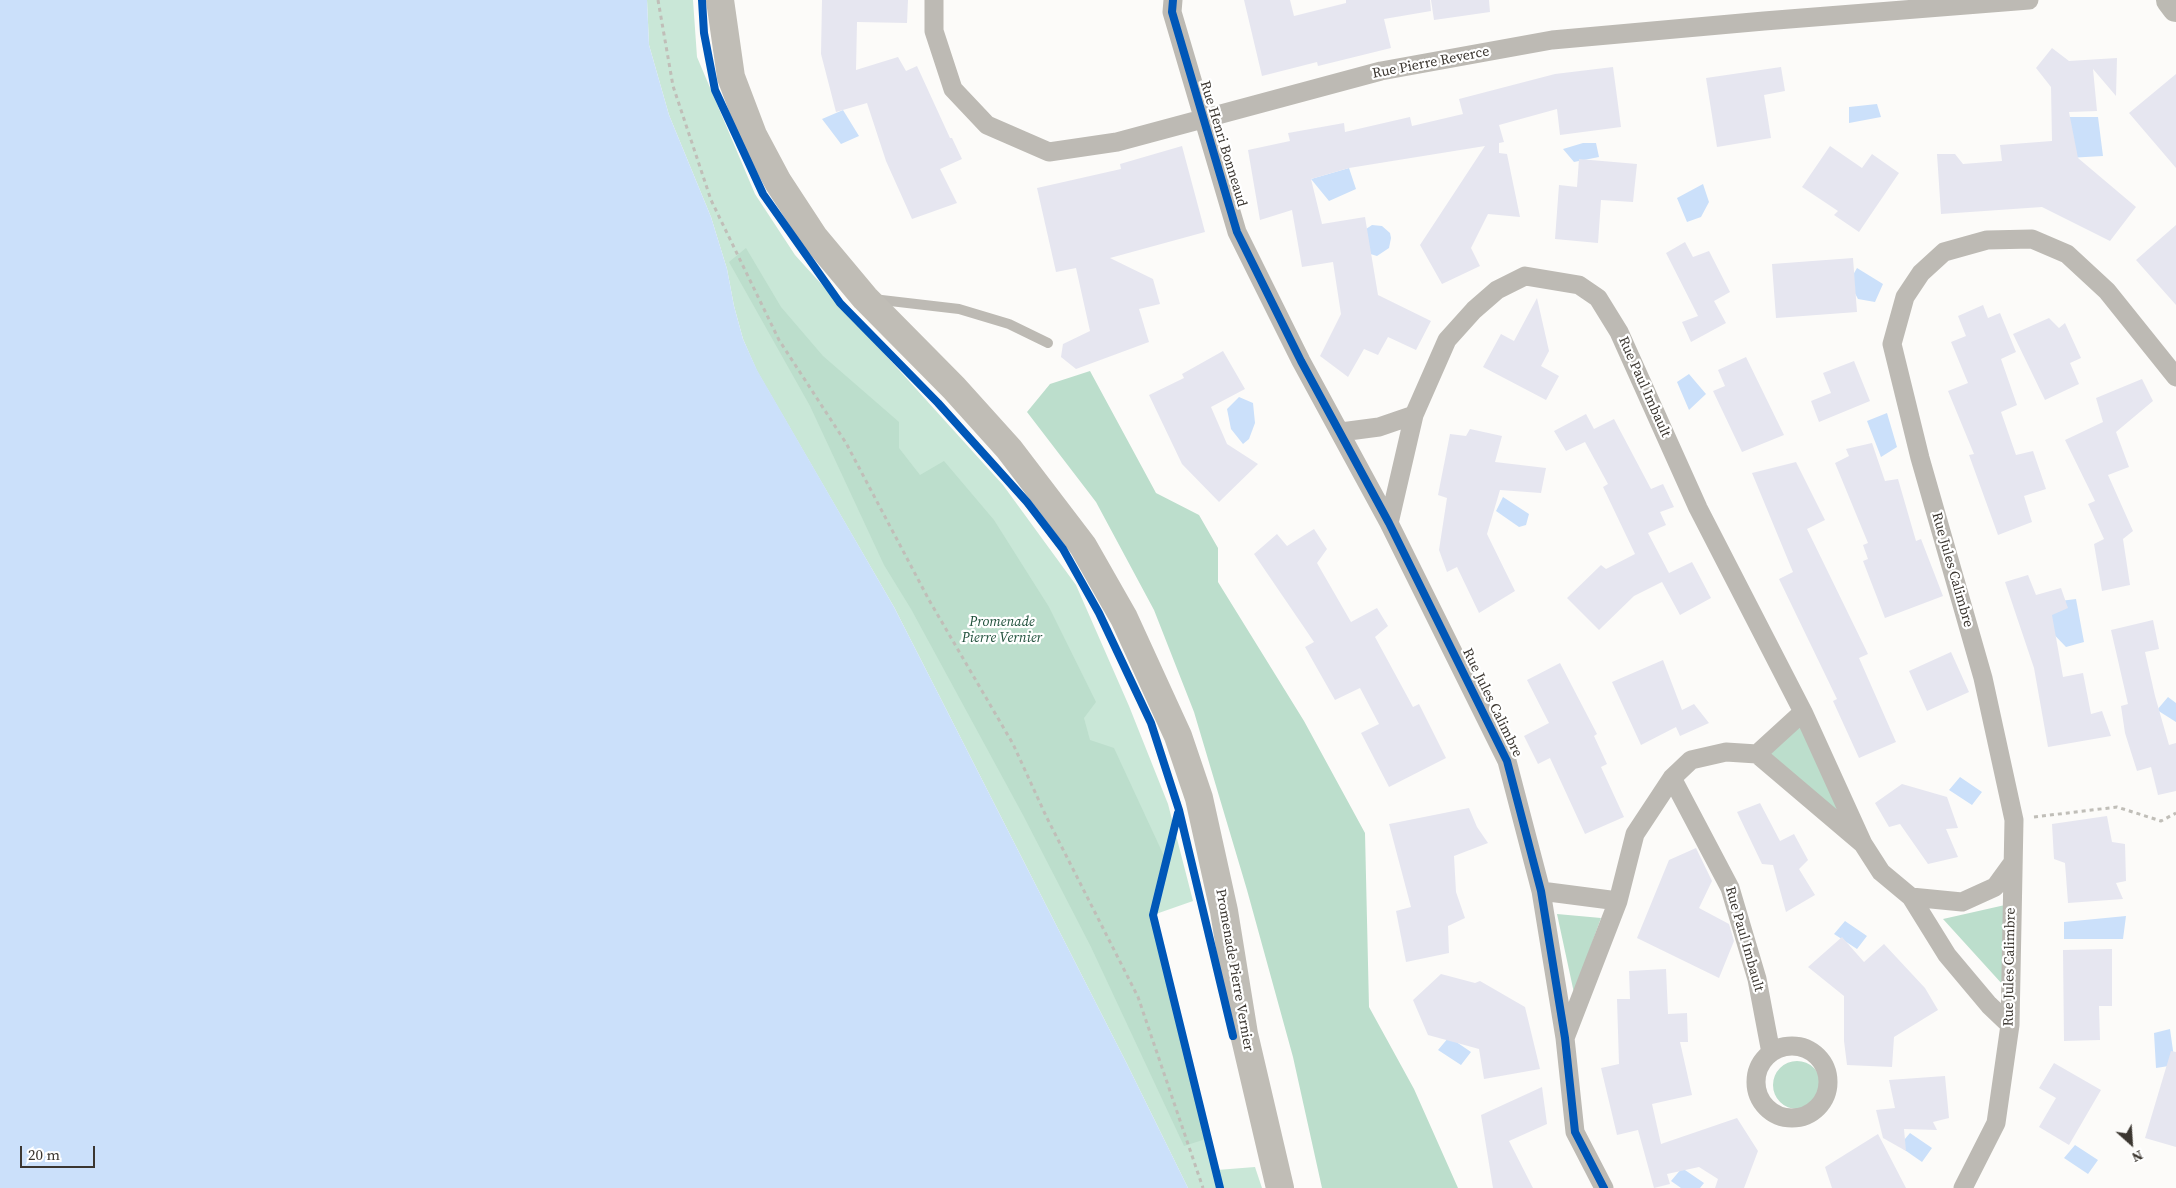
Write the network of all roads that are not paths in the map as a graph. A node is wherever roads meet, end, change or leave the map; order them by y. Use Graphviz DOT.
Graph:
graph roads {
  1 [pos="720,0"];
  2 [pos="934,0"];
  3 [pos="1173,0"];
  4 [pos="2030,0"];
  5 [pos="2170,0"];
  6 [pos="2176,8"];
  7 [pos="1202,120"];
  8 [pos="1266,290"];
  9 [pos="865,298"];
  10 [pos="1048,343"];
  11 [pos="2176,377"];
  12 [pos="1414,415"];
  13 [pos="1341,432"];
  14 [pos="1389,523"];
  15 [pos="1803,712"];
  16 [pos="1757,754"];
  17 [pos="1672,778"];
  18 [pos="1863,844"];
  19 [pos="2012,865"];
  20 [pos="1541,891"];
  21 [pos="1912,897"];
  22 [pos="1618,901"];
  23 [pos="2010,1025"];
  24 [pos="1565,1038"];
  25 [pos="1772,1053"];
  26 [pos="1280,1188"];
  27 [pos="1604,1188"];
  28 [pos="1963,1188"];
  1 -- 9 [label="main road, Promenade Pierre Vernier"];
  2 -- 7 [label="street, Rue Pierre Reverce"];
  3 -- 7 [label="street, Rue Henri Bonneaud"];
  4 -- 7 [label="street, Rue Pierre Reverce"];
  5 -- 6 [label="street"];
  7 -- 8 [label="street, Rue Henri Bonneaud"];
  8 -- 13 [label="street, Rue Jules Calimbre"];
  9 -- 10 [label="lane"];
  9 -- 26 [label="main road, Promenade Pierre Vernier"];
  11 -- 19 [label="street, Rue Jules Calimbre"];
  12 -- 13 [label="street"];
  12 -- 14 [label="street, Rue Paul Imbault"];
  12 -- 15 [label="street, Rue Paul Imbault"];
  13 -- 14 [label="street, Rue Jules Calimbre"];
  14 -- 20 [label="street, Rue Jules Calimbre"];
  15 -- 16 [label="street"];
  15 -- 18 [label="street, Rue Paul Imbault"];
  16 -- 17 [label="street"];
  16 -- 18 [label="street, Rue Paul Imbault"];
  17 -- 22 [label="street"];
  17 -- 25 [label="street, Rue Paul Imbault"];
  18 -- 21 [label="street, Rue Paul Imbault"];
  19 -- 21 [label="street"];
  19 -- 23 [label="street, Rue Jules Calimbre"];
  20 -- 22 [label="street"];
  20 -- 24 [label="street, Rue Jules Calimbre"];
  21 -- 23 [label="street, Rue Paul Imbault"];
  22 -- 24 [label="street"];
  23 -- 28 [label="street, Rue Jules Calimbre"];
  24 -- 27 [label="street, Rue Jules Calimbre"];
}
